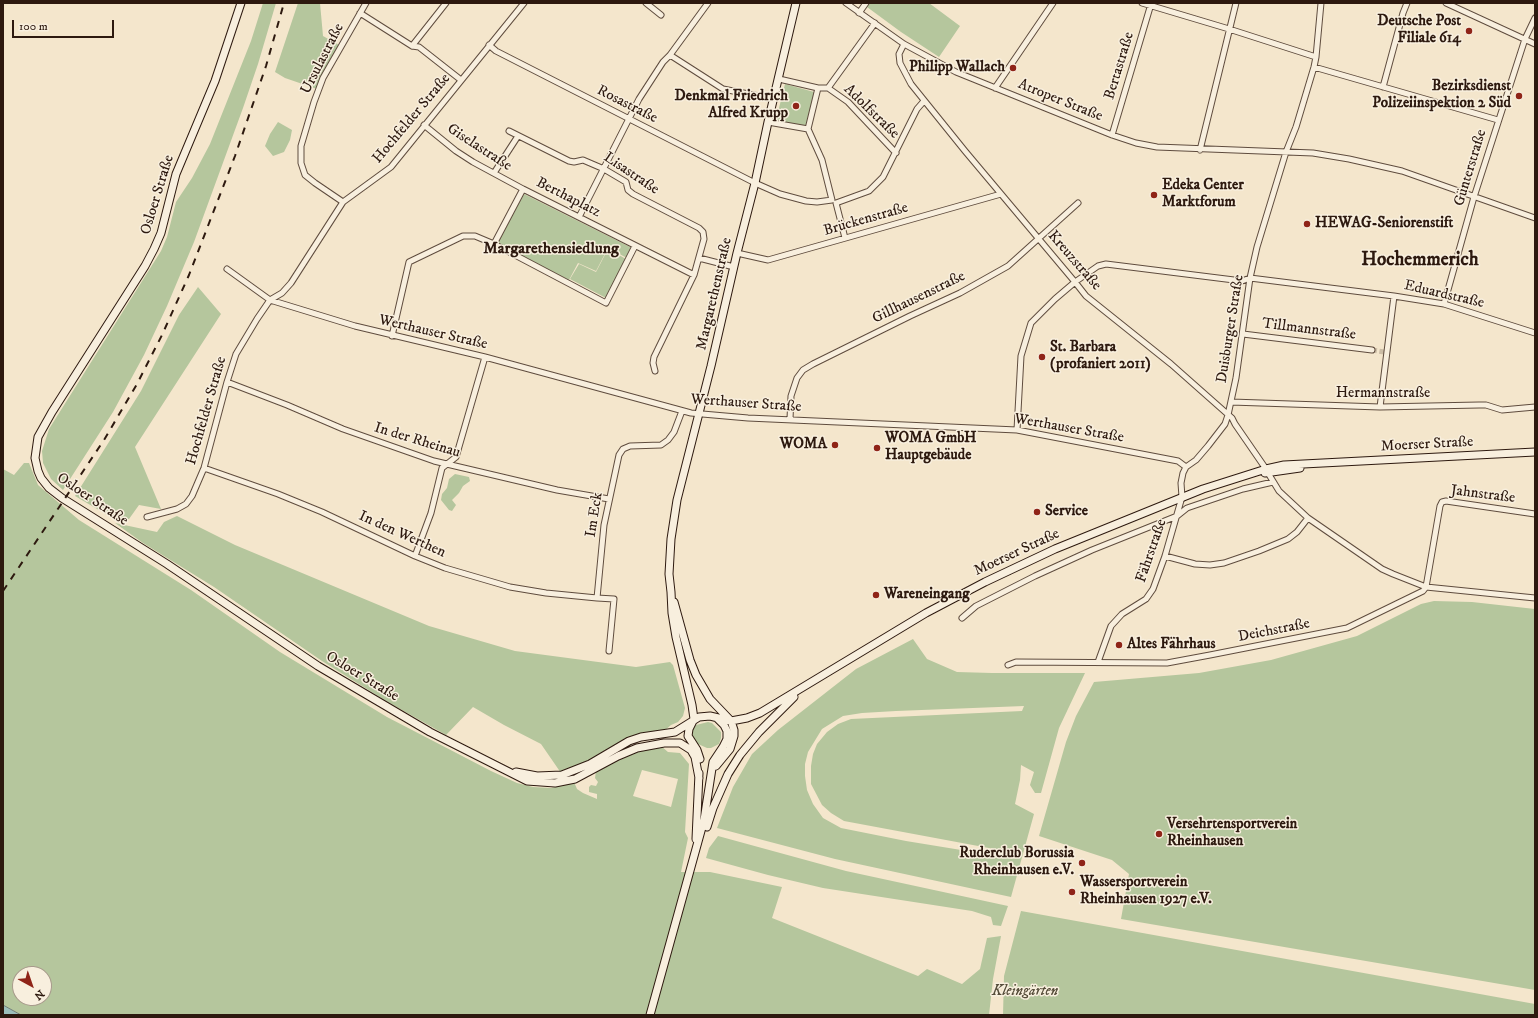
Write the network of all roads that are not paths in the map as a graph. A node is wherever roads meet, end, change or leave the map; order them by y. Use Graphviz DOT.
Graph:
graph roads {
  1 [pos="241,3"];
  2 [pos="366,3"];
  3 [pos="446,3"];
  4 [pos="524,3"];
  5 [pos="646,3"];
  6 [pos="708,3"];
  7 [pos="796,3"];
  8 [pos="846,3"];
  9 [pos="866,3"];
  10 [pos="1053,3"];
  11 [pos="1142,3"];
  12 [pos="1236,3"];
  13 [pos="1321,3"];
  14 [pos="1446,3"];
  15 [pos="1151,4"];
  16 [pos="1406,4"];
  17 [pos="859,12"];
  18 [pos="360,13"];
  19 [pos="661,15"];
  20 [pos="1535,18"];
  21 [pos="875,23"];
  22 [pos="1229,29"];
  23 [pos="1525,39"];
  24 [pos="904,44"];
  25 [pos="1535,44"];
  26 [pos="489,45"];
  27 [pos="412,46"];
  28 [pos="670,55"];
  29 [pos="1316,57"];
  30 [pos="1314,67"];
  31 [pos="780,79"];
  32 [pos="461,80"];
  33 [pos="1384,87"];
  34 [pos="818,88"];
  35 [pos="828,88"];
  36 [pos="995,88"];
  37 [pos="774,99"];
  38 [pos="924,101"];
  39 [pos="629,120"];
  40 [pos="1498,120"];
  41 [pos="768,122"];
  42 [pos="424,125"];
  43 [pos="808,129"];
  44 [pos="509,131"];
  45 [pos="1112,135"];
  46 [pos="518,136"];
  47 [pos="1200,150"];
  48 [pos="1286,152"];
  49 [pos="896,153"];
  50 [pos="604,169"];
  51 [pos="494,173"];
  52 [pos="755,183"];
  53 [pos="523,189"];
  54 [pos="1001,194"];
  55 [pos="1474,197"];
  56 [pos="834,201"];
  57 [pos="343,202"];
  58 [pos="1078,204"];
  59 [pos="580,217"];
  60 [pos="1535,218"];
  61 [pos="845,238"];
  62 [pos="1038,240"];
  63 [pos="494,244"];
  64 [pos="635,246"];
  65 [pos="737,253"];
  66 [pos="699,258"];
  67 [pos="734,267"];
  68 [pos="227,269"];
  69 [pos="694,275"];
  70 [pos="1250,278"];
  71 [pos="1075,282"];
  72 [pos="1394,296"];
  73 [pos="270,300"];
  74 [pos="1444,304"];
  75 [pos="1535,333"];
  76 [pos="1243,334"];
  77 [pos="392,336"];
  78 [pos="1372,350"];
  79 [pos="484,357"];
  80 [pos="655,371"];
  81 [pos="227,382"];
  82 [pos="1231,402"];
  83 [pos="1380,407"];
  84 [pos="1535,407"];
  85 [pos="682,411"];
  86 [pos="699,415"];
  87 [pos="1228,415"];
  88 [pos="790,419"];
  89 [pos="1017,430"];
  90 [pos="1535,452"];
  91 [pos="449,464"];
  92 [pos="1186,467"];
  93 [pos="204,468"];
  94 [pos="1267,471"];
  95 [pos="1273,482"];
  96 [pos="1182,498"];
  97 [pos="609,499"];
  98 [pos="1535,514"];
  99 [pos="147,516"];
  100 [pos="1177,516"];
  101 [pos="1308,518"];
  102 [pos="415,556"];
  103 [pos="1165,556"];
  104 [pos="1426,587"];
  105 [pos="672,592"];
  106 [pos="598,598"];
  107 [pos="1535,598"];
  108 [pos="962,618"];
  109 [pos="609,651"];
  110 [pos="1098,662"];
  111 [pos="1008,665"];
  112 [pos="805,687"];
  113 [pos="717,718"];
  114 [pos="694,719"];
  115 [pos="731,720"];
  116 [pos="495,766"];
  117 [pos="711,773"];
  118 [pos="698,778"];
  119 [pos="695,853"];
  120 [pos="650,1015"];
  1 -- 116 [label="main road, Osloer Straße"];
  2 -- 18 [label="street, Ursulastraße"];
  3 -- 27 [label="street"];
  4 -- 26 [label="street, Hochfelder Straße"];
  5 -- 19 [label="street"];
  6 -- 28 [label="street"];
  7 -- 31 [label="main road, Margarethenstraße"];
  8 -- 17 [label="street, Atroper Straße"];
  9 -- 17 [label="street"];
  10 -- 36 [label="street"];
  11 -- 15 [label="street"];
  12 -- 22 [label="street"];
  13 -- 29 [label="street, Duisburger Straße"];
  14 -- 23 [label="street"];
  15 -- 22 [label="street"];
  15 -- 45 [label="street, Bertastraße"];
  16 -- 33 [label="street"];
  17 -- 21 [label="street, Atroper Straße"];
  18 -- 27 [label="street"];
  18 -- 57 [label="street, Ursulastraße"];
  20 -- 23 [label="street, Günterstraße"];
  21 -- 24 [label="street, Atroper Straße"];
  21 -- 35 [label="street"];
  22 -- 29 [label="street"];
  22 -- 47 [label="street"];
  23 -- 25 [label="street"];
  23 -- 40 [label="street, Günterstraße"];
  24 -- 36 [label="street, Atroper Straße"];
  24 -- 38 [label="street, Kreuzstraße"];
  26 -- 32 [label="street, Hochfelder Straße"];
  26 -- 39 [label="street, Rosastraße"];
  27 -- 32 [label="street"];
  28 -- 37 [label="street"];
  28 -- 39 [label="street"];
  29 -- 30 [label="street, Duisburger Straße"];
  30 -- 33 [label="street"];
  30 -- 48 [label="street, Duisburger Straße"];
  31 -- 34 [label="street"];
  31 -- 37 [label="main road, Margarethenstraße"];
  32 -- 42 [label="street, Hochfelder Straße"];
  33 -- 40 [label="street"];
  34 -- 35 [label="street"];
  34 -- 43 [label="street"];
  35 -- 49 [label="street, Adolfstraße"];
  36 -- 45 [label="street, Atroper Straße"];
  37 -- 41 [label="main road, Margarethenstraße"];
  38 -- 49 [label="street, Rosastraße"];
  38 -- 54 [label="street, Kreuzstraße"];
  39 -- 50 [label="street"];
  39 -- 52 [label="street, Rosastraße"];
  40 -- 55 [label="street, Günterstraße"];
  41 -- 43 [label="street"];
  41 -- 52 [label="main road, Margarethenstraße"];
  42 -- 51 [label="street, Giselastraße"];
  42 -- 57 [label="street, Hochfelder Straße"];
  43 -- 56 [label="street"];
  44 -- 46 [label="street, Lisastraße"];
  45 -- 47 [label="street, Atroper Straße"];
  46 -- 50 [label="street, Lisastraße"];
  46 -- 51 [label="street"];
  47 -- 48 [label="street, Atroper Straße"];
  48 -- 55 [label="street, Atroper Straße"];
  48 -- 70 [label="street, Duisburger Straße"];
  49 -- 56 [label="street, Rosastraße"];
  50 -- 59 [label="street"];
  50 -- 66 [label="street, Lisastraße"];
  51 -- 53 [label="street, Giselastraße"];
  52 -- 56 [label="street, Rosastraße"];
  52 -- 65 [label="main road, Margarethenstraße"];
  53 -- 59 [label="street, Berthaplatz"];
  53 -- 63 [label="street, Berthaplatz"];
  54 -- 61 [label="street, Brückenstraße"];
  54 -- 62 [label="street, Kreuzstraße"];
  55 -- 60 [label="street, Atroper Straße"];
  55 -- 74 [label="street, Günterstraße"];
  56 -- 61 [label="street"];
  57 -- 73 [label="street, Hochfelder Straße"];
  58 -- 62 [label="street, Gillhausenstraße"];
  59 -- 64 [label="street, Berthaplatz"];
  61 -- 65 [label="street, Brückenstraße"];
  62 -- 71 [label="street, Kreuzstraße"];
  62 -- 88 [label="street, Gillhausenstraße"];
  63 -- 64 [label="street"];
  63 -- 77 [label="street"];
  64 -- 69 [label="street, Berthaplatz"];
  65 -- 67 [label="main road, Margarethenstraße"];
  66 -- 67 [label="street"];
  66 -- 69 [label="street, Lisastraße"];
  67 -- 86 [label="main road, Margarethenstraße"];
  68 -- 73 [label="street, Werthauser Straße"];
  69 -- 80 [label="street, Lisastraße"];
  70 -- 71 [label="street, Eduardstraße"];
  70 -- 72 [label="street, Eduardstraße"];
  70 -- 76 [label="street, Duisburger Straße"];
  71 -- 87 [label="street, Kreuzstraße"];
  71 -- 89 [label="street, Eduardstraße"];
  72 -- 74 [label="street, Eduardstraße"];
  72 -- 83 [label="street"];
  73 -- 77 [label="street, Werthauser Straße"];
  73 -- 81 [label="street, Hochfelder Straße"];
  74 -- 75 [label="street, Eduardstraße"];
  76 -- 78 [label="street, Tillmannstraße"];
  76 -- 82 [label="street, Duisburger Straße"];
  77 -- 79 [label="street, Werthauser Straße"];
  79 -- 85 [label="street, Werthauser Straße"];
  79 -- 91 [label="street"];
  81 -- 91 [label="street, In der Rheinau"];
  81 -- 93 [label="street, Hochfelder Straße"];
  82 -- 83 [label="street, Hermannstraße"];
  82 -- 87 [label="street, Duisburger Straße"];
  83 -- 84 [label="street, Hermannstraße"];
  85 -- 86 [label="street, Werthauser Straße"];
  85 -- 97 [label="street, Im Eck"];
  86 -- 88 [label="street, Werthauser Straße"];
  86 -- 105 [label="main road, Margarethenstraße"];
  87 -- 92 [label="street, Duisburger Straße"];
  87 -- 94 [label="street, Kreuzstraße"];
  88 -- 89 [label="street, Werthauser Straße"];
  89 -- 92 [label="street, Werthauser Straße"];
  90 -- 94 [label="main road, Moerser Straße"];
  91 -- 97 [label="street, In der Rheinau"];
  91 -- 102 [label="street"];
  92 -- 96 [label="street"];
  93 -- 99 [label="street, Hochfelder Straße"];
  93 -- 102 [label="street, In den Werthen"];
  94 -- 95 [label="street"];
  94 -- 96 [label="main road, Moerser Straße"];
  95 -- 100 [label="street"];
  95 -- 101 [label="street"];
  96 -- 100 [label="street, Fährstraße"];
  96 -- 112 [label="main road, Moerser Straße"];
  97 -- 106 [label="street, Im Eck"];
  98 -- 104 [label="street, Jahnstraße"];
  100 -- 103 [label="street, Fährstraße"];
  100 -- 108 [label="street"];
  101 -- 103 [label="street"];
  101 -- 104 [label="street"];
  102 -- 106 [label="street, In den Werthen"];
  103 -- 110 [label="street, Fährstraße"];
  104 -- 107 [label="street"];
  104 -- 110 [label="street, Deichstraße"];
  105 -- 114 [label="main road, Margarethenstraße"];
  105 -- 115 [label="main road, Margarethenstraße"];
  106 -- 109 [label="street"];
  110 -- 111 [label="street, Deichstraße"];
  112 -- 115 [label="main road, Moerser Straße"];
  112 -- 119 [label="main road, Moerser Straße"];
  113 -- 114 [label="main road, Moerser Straße"];
  113 -- 115 [label="main road, Moerser Straße"];
  113 -- 117 [label="main road"];
  114 -- 116 [label="main road, Osloer Straße"];
  114 -- 118 [label="main road"];
  115 -- 117 [label="main road"];
  116 -- 118 [label="main road, Osloer Straße"];
  117 -- 119 [label="main road"];
  118 -- 119 [label="main road"];
  119 -- 120 [label="main road"];
}
